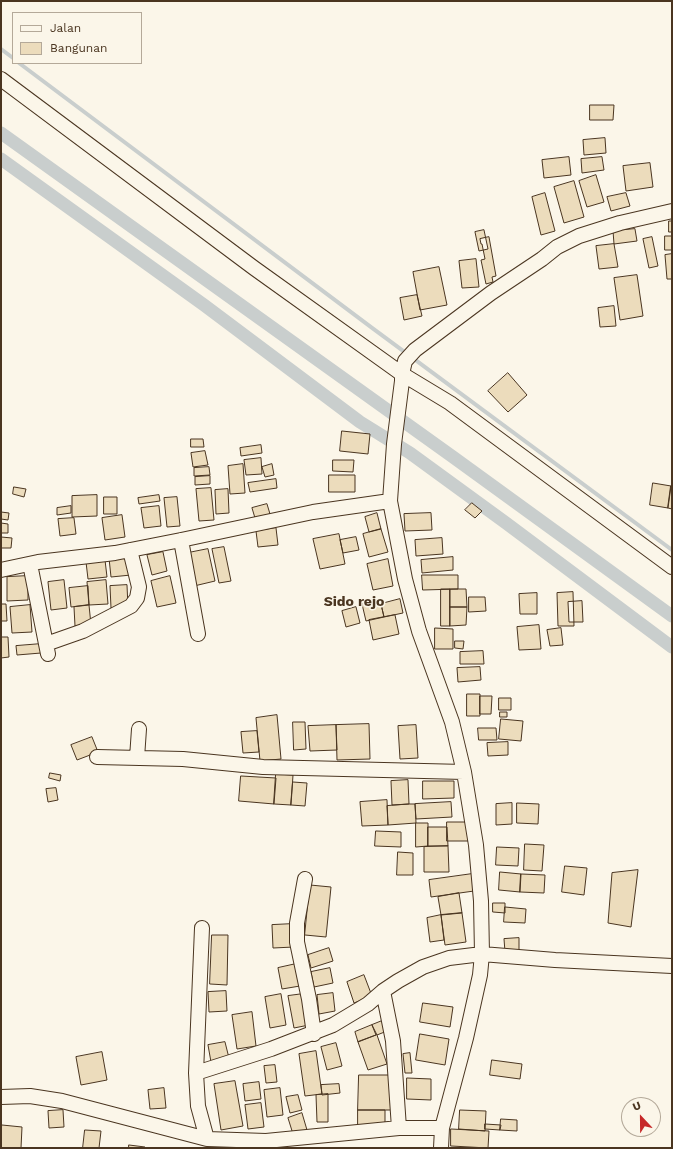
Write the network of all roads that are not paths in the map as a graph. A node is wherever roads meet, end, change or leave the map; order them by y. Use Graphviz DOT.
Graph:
graph roads {
  1 [pos="1,79"];
  2 [pos="672,211"];
  3 [pos="403,367"];
  4 [pos="390,500"];
  5 [pos="181,540"];
  6 [pos="130,550"];
  7 [pos="30,564"];
  8 [pos="672,566"];
  9 [pos="1,570"];
  10 [pos="198,634"];
  11 [pos="139,728"];
  12 [pos="97,757"];
  13 [pos="137,758"];
  14 [pos="464,772"];
  15 [pos="305,879"];
  16 [pos="202,928"];
  17 [pos="482,954"];
  18 [pos="672,966"];
  19 [pos="383,991"];
  20 [pos="314,1034"];
  21 [pos="196,1073"];
  22 [pos="1,1097"];
  23 [pos="399,1128"];
  24 [pos="442,1128"];
  25 [pos="207,1139"];
  26 [pos="441,1148"];
  1 -- 3 [label="street"];
  2 -- 3 [label="street"];
  3 -- 4 [label="street"];
  3 -- 8 [label="street"];
  4 -- 5 [label="street"];
  4 -- 14 [label="street"];
  5 -- 6 [label="street"];
  5 -- 10 [label="street"];
  6 -- 7 [label="street"];
  6 -- 7 [label="street"];
  7 -- 9 [label="street"];
  11 -- 13 [label="street"];
  12 -- 13 [label="street"];
  13 -- 14 [label="street"];
  14 -- 17 [label="street"];
  15 -- 20 [label="street"];
  16 -- 21 [label="street"];
  17 -- 18 [label="street"];
  17 -- 19 [label="street"];
  17 -- 24 [label="street"];
  19 -- 20 [label="street"];
  19 -- 23 [label="street"];
  20 -- 21 [label="street"];
  21 -- 25 [label="street"];
  22 -- 25 [label="street"];
  23 -- 24 [label="street"];
  23 -- 25 [label="street"];
  24 -- 26 [label="street"];
}
